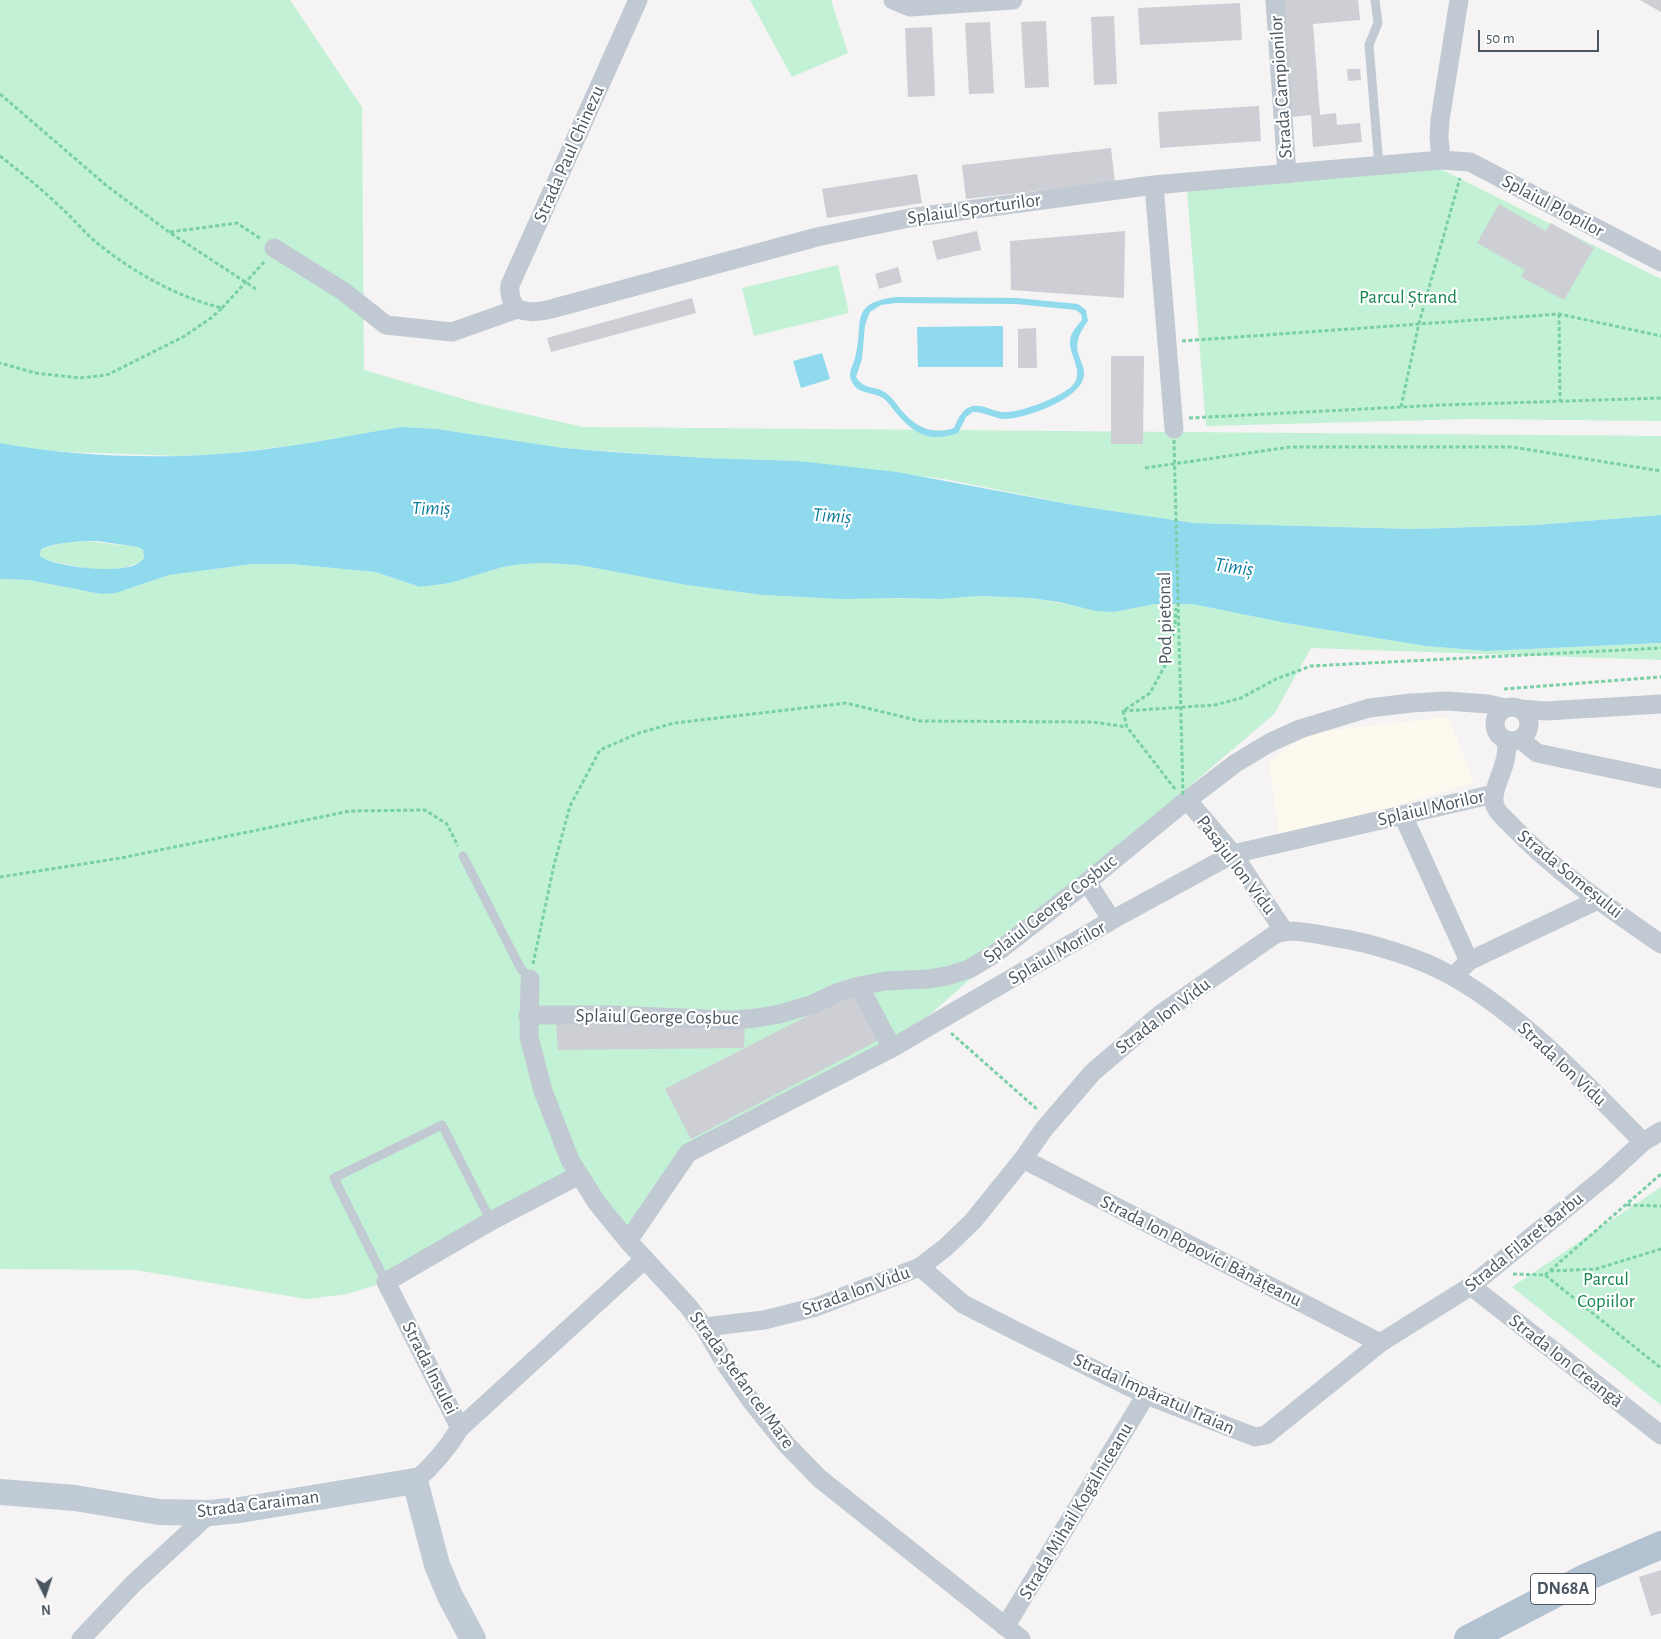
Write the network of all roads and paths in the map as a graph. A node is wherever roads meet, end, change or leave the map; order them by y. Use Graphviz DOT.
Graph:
graph roads {
  1 [pos="638,0"];
  2 [pos="894,0"];
  3 [pos="1013,0"];
  4 [pos="1275,0"];
  5 [pos="1375,0"];
  6 [pos="1459,0"];
  7 [pos="0,94"];
  8 [pos="0,156"];
  9 [pos="1441,160"];
  10 [pos="1379,166"];
  11 [pos="1287,174"];
  12 [pos="1460,177"];
  13 [pos="1154,185"];
  14 [pos="169,232"];
  15 [pos="274,248"];
  16 [pos="1661,262"];
  17 [pos="246,282"];
  18 [pos="256,289"];
  19 [pos="222,308"];
  20 [pos="517,309"];
  21 [pos="1559,314"];
  22 [pos="1419,323"];
  23 [pos="1661,336"];
  24 [pos="1167,342"];
  25 [pos="0,363"];
  26 [pos="1661,398"];
  27 [pos="1560,401"];
  28 [pos="1401,407"];
  29 [pos="1174,429"];
  30 [pos="1146,468"];
  31 [pos="1661,470"];
  32 [pos="1176,608"];
  33 [pos="1661,648"];
  34 [pos="1661,677"];
  35 [pos="1499,689"];
  36 [pos="1661,704"];
  37 [pos="1124,711"];
  38 [pos="1517,723"];
  39 [pos="1127,727"];
  40 [pos="1661,779"];
  41 [pos="1174,787"];
  42 [pos="1494,794"];
  43 [pos="1185,798"];
  44 [pos="1406,820"];
  45 [pos="1233,854"];
  46 [pos="463,856"];
  47 [pos="0,877"];
  48 [pos="1087,882"];
  49 [pos="1598,900"];
  50 [pos="1112,920"];
  51 [pos="1284,930"];
  52 [pos="1661,944"];
  53 [pos="1469,961"];
  54 [pos="969,969"];
  55 [pos="1454,976"];
  56 [pos="530,980"];
  57 [pos="859,986"];
  58 [pos="983,996"];
  59 [pos="528,1015"];
  60 [pos="950,1032"];
  61 [pos="892,1048"];
  62 [pos="1042,1114"];
  63 [pos="1661,1131"];
  64 [pos="1643,1142"];
  65 [pos="1023,1159"];
  66 [pos="1661,1174"];
  67 [pos="578,1175"];
  68 [pos="1626,1205"];
  69 [pos="1661,1206"];
  70 [pos="491,1221"];
  71 [pos="628,1241"];
  72 [pos="1661,1249"];
  73 [pos="645,1259"];
  74 [pos="920,1268"];
  75 [pos="1550,1271"];
  76 [pos="1513,1274"];
  77 [pos="1545,1275"];
  78 [pos="386,1282"];
  79 [pos="1471,1286"];
  80 [pos="704,1327"];
  81 [pos="1380,1343"];
  82 [pos="1661,1368"];
  83 [pos="1146,1395"];
  84 [pos="460,1428"];
  85 [pos="1661,1435"];
  86 [pos="414,1481"];
  87 [pos="0,1492"];
  88 [pos="210,1513"];
  89 [pos="1661,1545"];
  90 [pos="1005,1627"];
  91 [pos="81,1639"];
  92 [pos="473,1639"];
  93 [pos="1020,1639"];
  94 [pos="1468,1639"];
  1 -- 20 [label="street, Strada Paul Chinezu"];
  2 -- 3 [label="street"];
  4 -- 11 [label="street, Strada Campionilor"];
  5 -- 10 [label="lane"];
  6 -- 9 [label="street"];
  7 -- 14 [label="path"];
  8 -- 19 [label="path"];
  9 -- 10 [label="street, Splaiul Sporturilor"];
  9 -- 16 [label="street, Splaiul Plopilor"];
  10 -- 11 [label="street, Splaiul Sporturilor"];
  11 -- 13 [label="street, Splaiul Sporturilor"];
  12 -- 22 [label="path"];
  13 -- 20 [label="street, Splaiul Sporturilor"];
  13 -- 24 [label="street"];
  14 -- 15 [label="path"];
  14 -- 17 [label="path"];
  15 -- 17 [label="path"];
  15 -- 20 [label="street"];
  17 -- 18 [label="path"];
  17 -- 19 [label="path"];
  19 -- 25 [label="path"];
  21 -- 22 [label="path"];
  21 -- 23 [label="path"];
  21 -- 27 [label="path"];
  22 -- 24 [label="path"];
  22 -- 28 [label="path"];
  24 -- 29 [label="street"];
  26 -- 27 [label="path"];
  27 -- 28 [label="path"];
  28 -- 29 [label="path"];
  29 -- 43 [label="path, Pod pietonal, bridge"];
  30 -- 31 [label="path"];
  32 -- 37 [label="path"];
  33 -- 37 [label="path"];
  34 -- 35 [label="path"];
  36 -- 38 [label="street"];
  37 -- 39 [label="path"];
  38 -- 40 [label="street"];
  38 -- 42 [label="street, Splaiul Morilor"];
  38 -- 43 [label="street, Splaiul George Coșbuc"];
  39 -- 41 [label="path"];
  39 -- 56 [label="path"];
  42 -- 45 [label="street, Splaiul Morilor"];
  42 -- 49 [label="street, Strada Someșului"];
  43 -- 45 [label="street, Pasajul Ion Vidu"];
  43 -- 48 [label="street, Splaiul George Coșbuc"];
  44 -- 53 [label="street"];
  45 -- 50 [label="street, Splaiul Morilor"];
  45 -- 51 [label="street, Pasajul Ion Vidu"];
  46 -- 47 [label="path"];
  46 -- 56 [label="lane"];
  48 -- 50 [label="street"];
  48 -- 54 [label="street, Splaiul George Coșbuc"];
  49 -- 52 [label="street, Strada Someșului"];
  49 -- 53 [label="street"];
  50 -- 58 [label="street, Splaiul Morilor"];
  51 -- 55 [label="street, Strada Ion Vidu"];
  51 -- 65 [label="street, Strada Ion Vidu"];
  53 -- 55 [label="street"];
  54 -- 57 [label="street, Splaiul George Coșbuc"];
  54 -- 58 [label="street"];
  55 -- 64 [label="street, Strada Ion Vidu"];
  56 -- 59 [label="street, Strada Ștefan cel Mare"];
  57 -- 59 [label="street, Splaiul George Coșbuc"];
  57 -- 61 [label="street"];
  58 -- 61 [label="street, Splaiul Morilor"];
  59 -- 67 [label="street, Strada Ștefan cel Mare"];
  60 -- 62 [label="path"];
  61 -- 71 [label="street, Splaiul Morilor"];
  63 -- 64 [label="street, Strada Filaret Barbu"];
  64 -- 79 [label="street, Strada Filaret Barbu"];
  65 -- 74 [label="street, Strada Ion Vidu"];
  65 -- 81 [label="street, Strada Ion Popovici Bănățeanu"];
  66 -- 68 [label="path"];
  67 -- 70 [label="street"];
  67 -- 71 [label="street, Strada Ștefan cel Mare"];
  68 -- 69 [label="path"];
  68 -- 75 [label="path"];
  70 -- 78 [label="street"];
  70 -- 78 [label="lane"];
  71 -- 73 [label="street, Strada Ștefan cel Mare"];
  72 -- 75 [label="path"];
  73 -- 80 [label="street, Strada Ștefan cel Mare"];
  73 -- 84 [label="street, Strada Insulei"];
  74 -- 80 [label="street, Strada Ion Vidu"];
  74 -- 83 [label="street, Strada Împăratul Traian"];
  75 -- 77 [label="path"];
  76 -- 77 [label="path"];
  77 -- 82 [label="path"];
  78 -- 84 [label="street, Strada Insulei"];
  79 -- 81 [label="street, Strada Filaret Barbu"];
  79 -- 85 [label="street, Strada Ion Creangă"];
  80 -- 90 [label="street, Strada Ștefan cel Mare"];
  81 -- 83 [label="street, Strada Împăratul Traian"];
  83 -- 90 [label="street, Strada Mihail Kogălniceanu"];
  84 -- 86 [label="street, Strada Caraiman"];
  86 -- 88 [label="main road, Strada Caraiman"];
  86 -- 92 [label="main road"];
  87 -- 88 [label="main road, Strada Caraiman"];
  88 -- 91 [label="street"];
  89 -- 94 [label="main road, DN68A"];
  90 -- 93 [label="street, Strada Ștefan cel Mare"];
}
